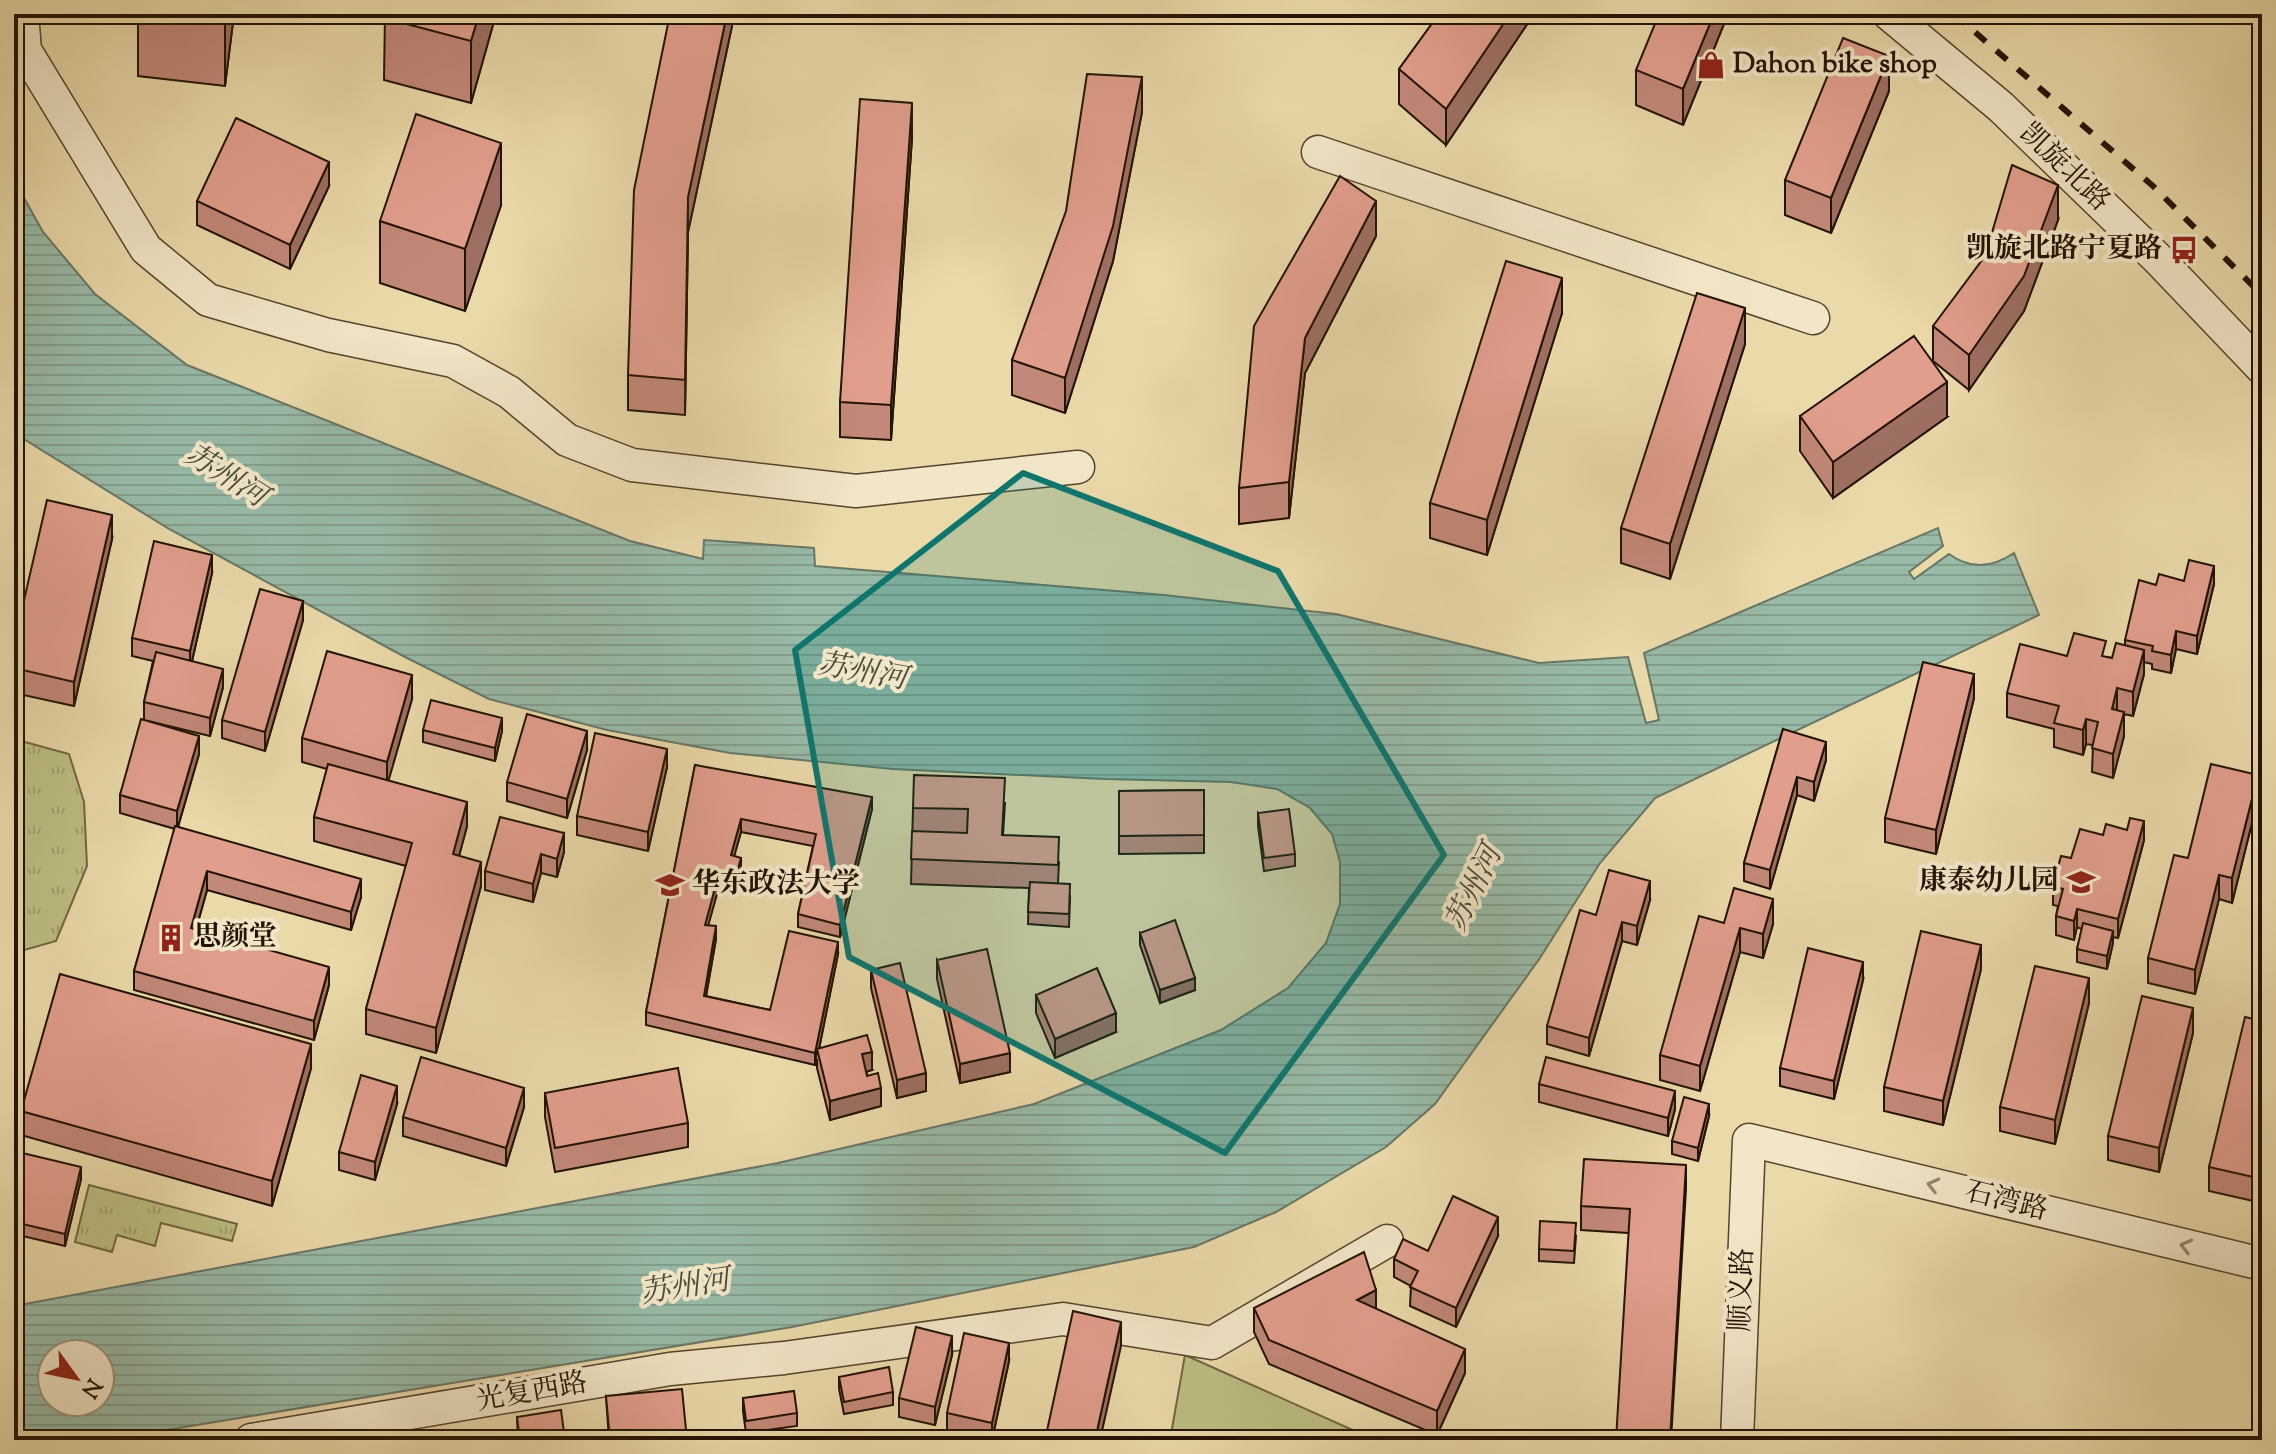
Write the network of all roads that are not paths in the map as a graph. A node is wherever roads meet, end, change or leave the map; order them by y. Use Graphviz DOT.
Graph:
graph roads {
  1 [pos="22,14"];
  2 [pos="1889,14"];
  3 [pos="1318,152"];
  4 [pos="1813,318"];
  5 [pos="2262,368"];
  6 [pos="1078,467"];
  7 [pos="1749,1140"];
  8 [pos="1387,1241"];
  9 [pos="2262,1264"];
  10 [pos="251,1440"];
  11 [pos="1737,1440"];
  1 -- 6 [label="street"];
  2 -- 5 [label="street, 凯旋北路"];
  3 -- 4 [label="street"];
  9 -- 7 [label="street, 石湾路, one-way"];
  7 -- 11 [label="street, 顺义路"];
  8 -- 10 [label="street, 光复西路"];
}
